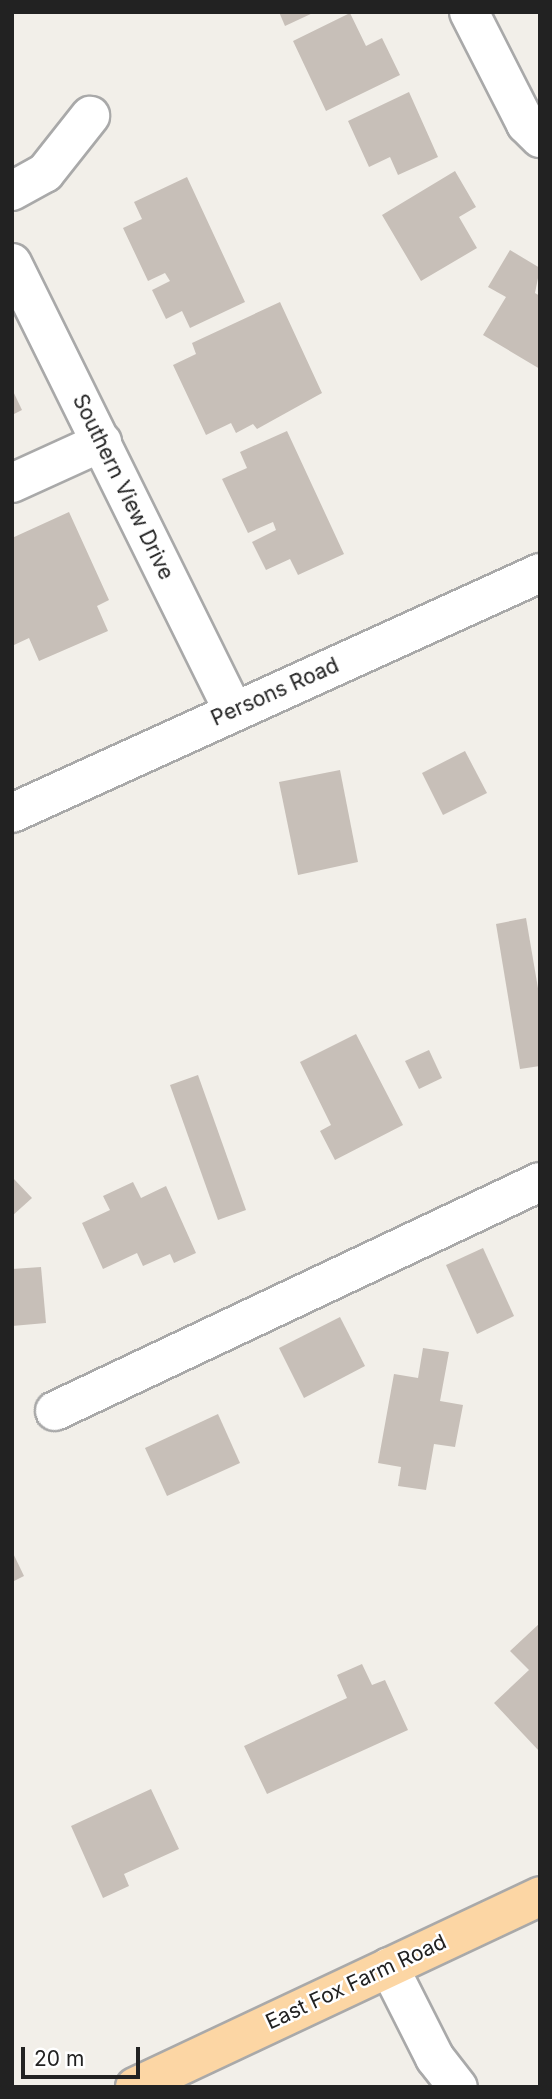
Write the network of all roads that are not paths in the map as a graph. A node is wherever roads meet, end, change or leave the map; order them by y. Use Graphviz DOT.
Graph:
graph roads {
  1 [pos="469,12"];
  2 [pos="90,116"];
  3 [pos="540,138"];
  4 [pos="12,191"];
  5 [pos="12,263"];
  6 [pos="102,442"];
  7 [pos="12,483"];
  8 [pos="540,573"];
  9 [pos="233,711"];
  10 [pos="12,813"];
  11 [pos="540,1182"];
  12 [pos="55,1411"];
  13 [pos="540,1896"];
  14 [pos="389,1967"];
  15 [pos="135,2087"];
  16 [pos="458,2087"];
  1 -- 3 [label="street"];
  2 -- 4 [label="street"];
  5 -- 6 [label="street, Southern View Drive"];
  6 -- 7 [label="street"];
  6 -- 9 [label="street, Southern View Drive"];
  8 -- 9 [label="street, Persons Road"];
  9 -- 10 [label="street, Persons Road"];
  11 -- 12 [label="street"];
  13 -- 14 [label="main road, East Fox Farm Road"];
  14 -- 15 [label="main road, East Fox Farm Road"];
  14 -- 16 [label="street"];
}
